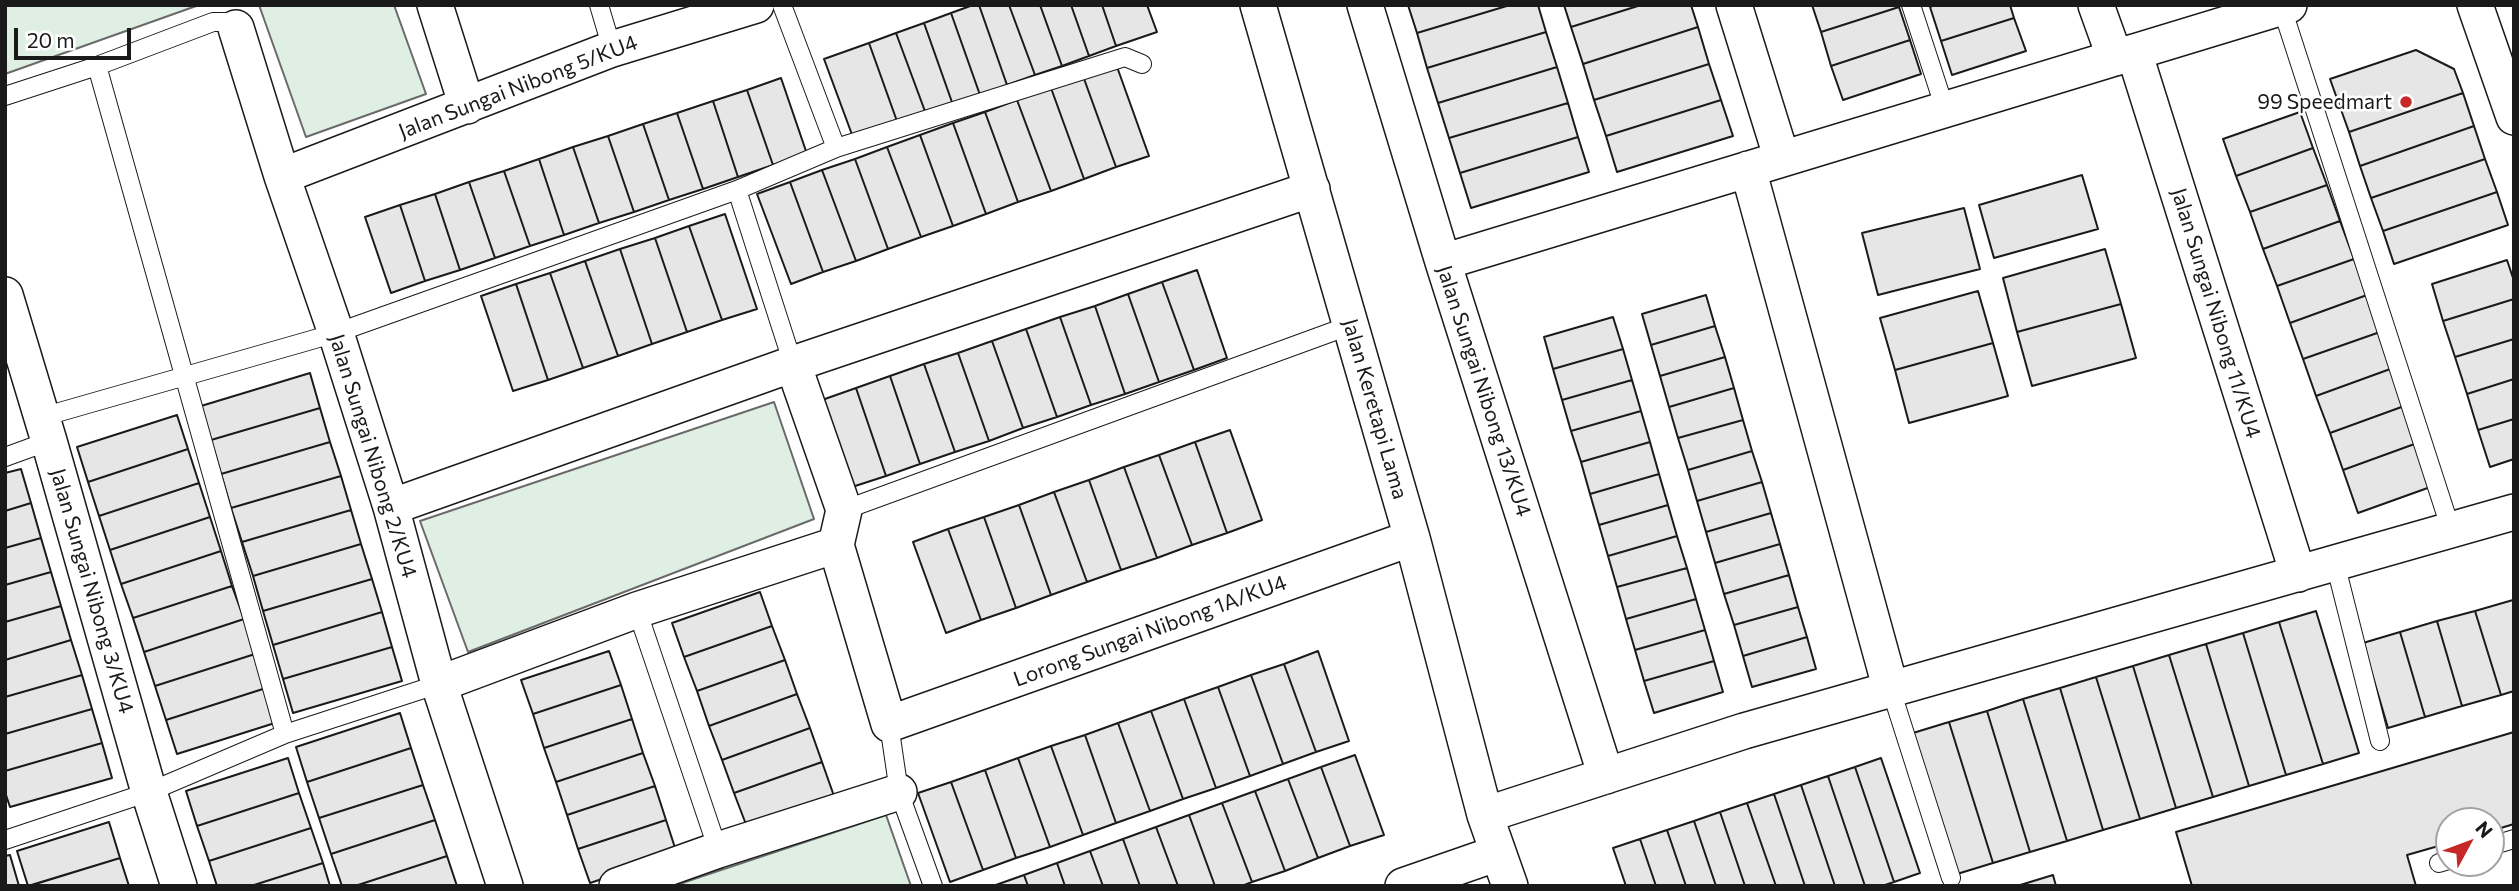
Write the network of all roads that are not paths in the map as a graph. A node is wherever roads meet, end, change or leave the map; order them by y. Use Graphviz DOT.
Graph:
graph roads {
  1 [pos="435,5"];
  2 [pos="599,5"];
  3 [pos="756,5"];
  4 [pos="782,5"];
  5 [pos="1258,5"];
  6 [pos="1365,5"];
  7 [pos="1734,5"];
  8 [pos="1910,5"];
  9 [pos="2096,5"];
  10 [pos="2475,5"];
  11 [pos="2284,6"];
  12 [pos="236,28"];
  13 [pos="612,49"];
  14 [pos="2124,55"];
  15 [pos="1142,64"];
  16 [pos="97,66"];
  17 [pos="5,96"];
  18 [pos="467,106"];
  19 [pos="1945,109"];
  20 [pos="2514,117"];
  21 [pos="836,148"];
  22 [pos="1782,159"];
  23 [pos="1748,169"];
  24 [pos="282,176"];
  25 [pos="1311,189"];
  26 [pos="737,190"];
  27 [pos="1443,262"];
  28 [pos="5,295"];
  29 [pos="1350,325"];
  30 [pos="336,333"];
  31 [pos="793,364"];
  32 [pos="185,377"];
  33 [pos="46,429"];
  34 [pos="5,457"];
  35 [pos="391,507"];
  36 [pos="844,510"];
  37 [pos="2514,512"];
  38 [pos="2451,530"];
  39 [pos="1412,538"];
  40 [pos="836,545"];
  41 [pos="2335,564"];
  42 [pos="2298,574"];
  43 [pos="637,610"];
  44 [pos="439,684"];
  45 [pos="1891,690"];
  46 [pos="889,724"];
  47 [pos="285,734"];
  48 [pos="2380,741"];
  49 [pos="1606,776"];
  50 [pos="149,792"];
  51 [pos="899,792"];
  52 [pos="1485,815"];
  53 [pos="5,840"];
  54 [pos="718,850"];
  55 [pos="1498,853"];
  56 [pos="1951,878"];
  57 [pos="179,886"];
  58 [pos="505,886"];
  59 [pos="617,886"];
  60 [pos="933,886"];
  61 [pos="1403,886"];
  62 [pos="1510,886"];
  1 -- 18 [label="street"];
  2 -- 13 [label="lane"];
  3 -- 13 [label="street, Jalan Sungai Nibong 5/KU4"];
  4 -- 21 [label="lane"];
  5 -- 25 [label="street, Jalan Keretapi Lama"];
  6 -- 27 [label="street, Jalan Sungai Nibong 13/KU4"];
  7 -- 22 [label="street"];
  8 -- 19 [label="lane"];
  9 -- 14 [label="street, Jalan Sungai Nibong 11/KU4"];
  10 -- 20 [label="street"];
  11 -- 14 [label="street"];
  11 -- 38 [label="lane"];
  12 -- 16 [label="lane"];
  12 -- 24 [label="street, Jalan Sungai Nibong 2/KU4"];
  13 -- 18 [label="street, Jalan Sungai Nibong 5/KU4"];
  14 -- 19 [label="street"];
  14 -- 42 [label="street, Jalan Sungai Nibong 11/KU4"];
  15 -- 21 [label="lane"];
  16 -- 17 [label="lane"];
  16 -- 32 [label="lane"];
  18 -- 24 [label="street, Jalan Sungai Nibong 5/KU4"];
  19 -- 22 [label="street"];
  21 -- 26 [label="lane"];
  22 -- 23 [label="street"];
  23 -- 27 [label="street"];
  23 -- 45 [label="street"];
  24 -- 30 [label="street, Jalan Sungai Nibong 2/KU4"];
  25 -- 29 [label="street, Jalan Keretapi Lama"];
  25 -- 31 [label="street"];
  26 -- 30 [label="lane"];
  26 -- 31 [label="lane"];
  27 -- 49 [label="street, Jalan Sungai Nibong 13/KU4"];
  28 -- 33 [label="street, Jalan Sungai Nibong 3/KU4"];
  29 -- 36 [label="lane"];
  29 -- 39 [label="street, Jalan Keretapi Lama"];
  30 -- 32 [label="lane"];
  30 -- 35 [label="street, Jalan Sungai Nibong 2/KU4"];
  31 -- 35 [label="street"];
  31 -- 36 [label="street"];
  32 -- 33 [label="lane"];
  32 -- 47 [label="lane"];
  33 -- 34 [label="lane"];
  33 -- 50 [label="street, Jalan Sungai Nibong 3/KU4"];
  35 -- 44 [label="street, Jalan Sungai Nibong 2/KU4"];
  36 -- 40 [label="street"];
  37 -- 38 [label="street"];
  38 -- 41 [label="street"];
  39 -- 46 [label="street, Lorong Sungai Nibong 1A/KU4"];
  39 -- 52 [label="street, Jalan Keretapi Lama"];
  40 -- 43 [label="street"];
  40 -- 46 [label="street"];
  41 -- 42 [label="street"];
  41 -- 48 [label="lane"];
  42 -- 45 [label="street"];
  43 -- 44 [label="street"];
  43 -- 54 [label="lane"];
  44 -- 47 [label="lane"];
  44 -- 58 [label="street, Jalan Sungai Nibong 2/KU4"];
  45 -- 49 [label="street"];
  45 -- 56 [label="lane"];
  46 -- 51 [label="lane"];
  47 -- 50 [label="lane"];
  49 -- 52 [label="street"];
  50 -- 53 [label="lane"];
  50 -- 57 [label="street, Jalan Sungai Nibong 3/KU4"];
  51 -- 54 [label="street"];
  51 -- 60 [label="lane"];
  52 -- 55 [label="street, Jalan Keretapi Lama"];
  54 -- 59 [label="street"];
  55 -- 61 [label="street"];
  55 -- 62 [label="street, Jalan Keretapi Lama"];
}
